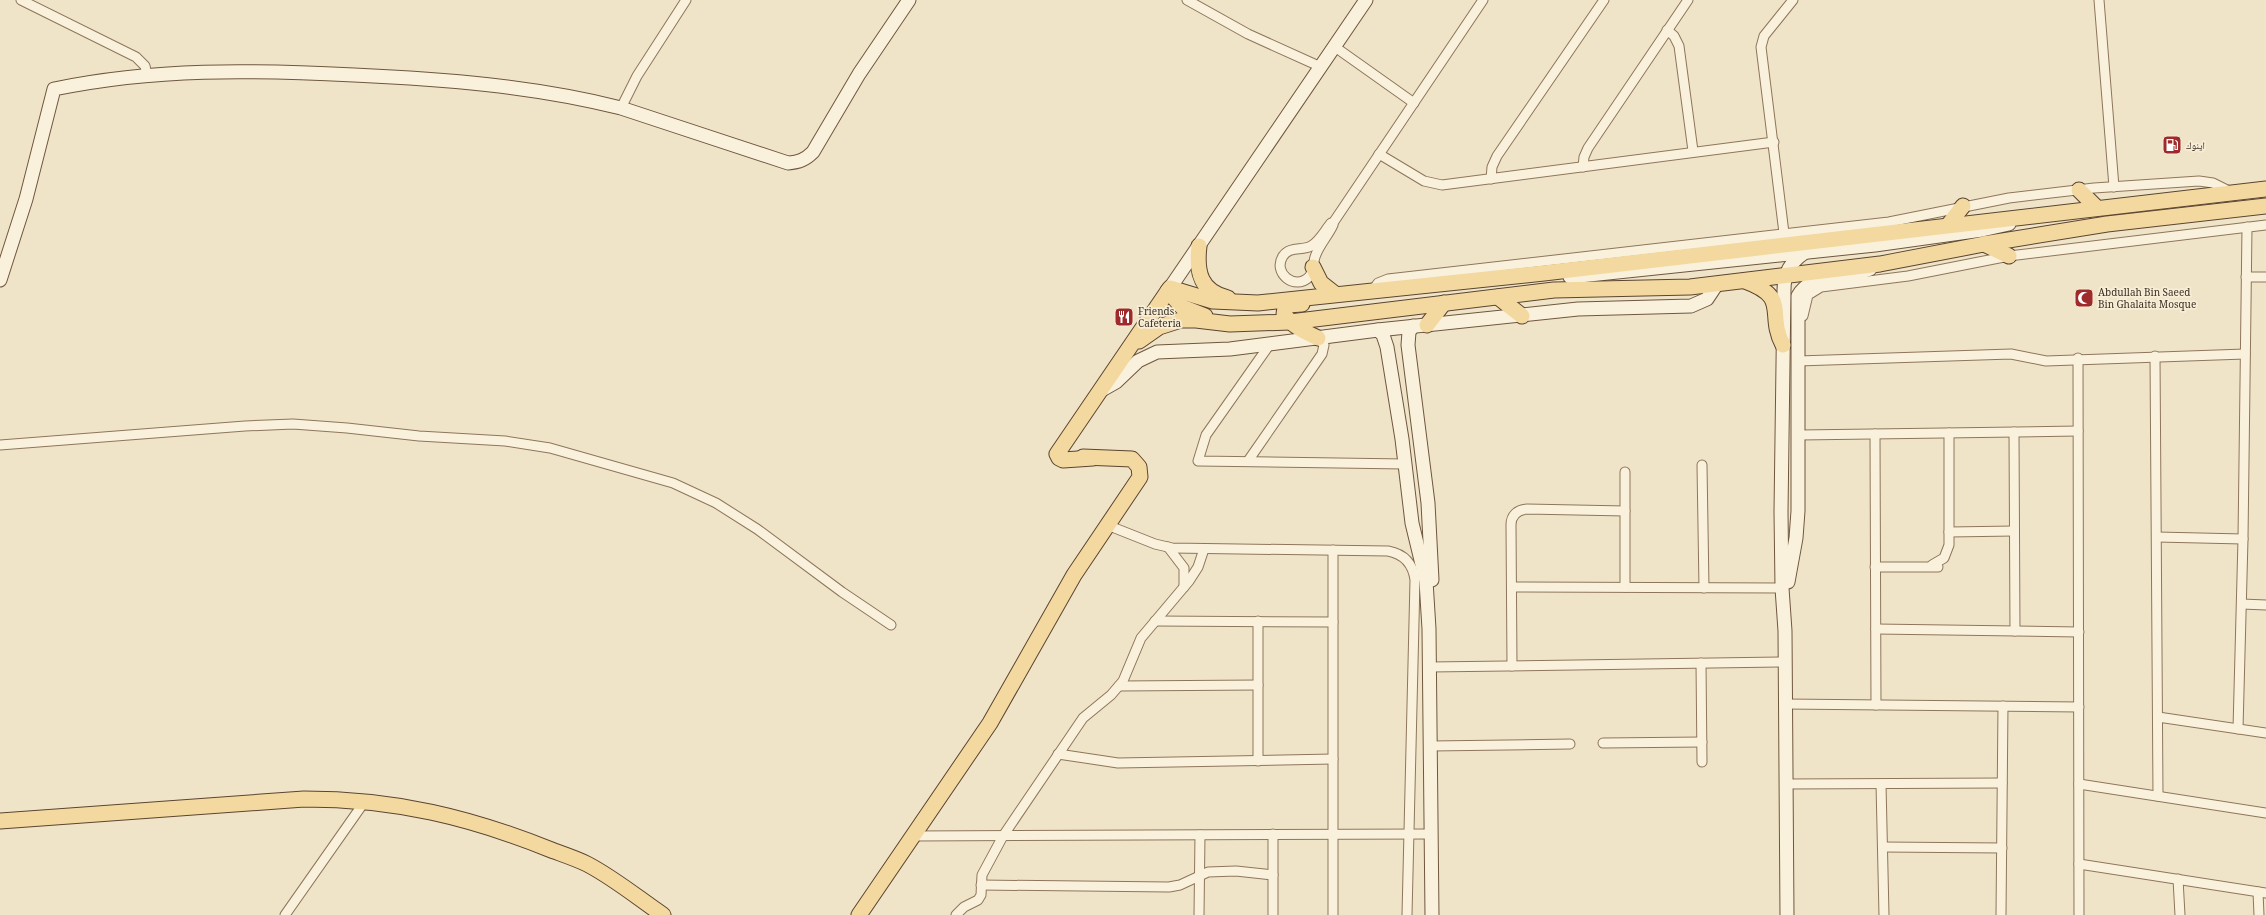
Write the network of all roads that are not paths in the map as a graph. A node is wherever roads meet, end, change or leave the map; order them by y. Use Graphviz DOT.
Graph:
graph roads {
  1 [pos="21,0"];
  2 [pos="686,0"];
  3 [pos="909,0"];
  4 [pos="1187,0"];
  5 [pos="1366,0"];
  6 [pos="1483,0"];
  7 [pos="1604,0"];
  8 [pos="1688,0"];
  9 [pos="1793,0"];
  10 [pos="2099,0"];
  11 [pos="1667,30"];
  12 [pos="1335,47"];
  13 [pos="1321,67"];
  14 [pos="147,75"];
  15 [pos="1414,103"];
  16 [pos="621,108"];
  17 [pos="1774,142"];
  18 [pos="1693,151"];
  19 [pos="1379,154"];
  20 [pos="1583,167"];
  21 [pos="1491,179"];
  22 [pos="2114,187"];
  23 [pos="2266,189"];
  24 [pos="2079,190"];
  25 [pos="2231,192"];
  26 [pos="1963,206"];
  27 [pos="2266,206"];
  28 [pos="2097,208"];
  29 [pos="2037,214"];
  30 [pos="1333,223"];
  31 [pos="1949,224"];
  32 [pos="2266,225"];
  33 [pos="2247,227"];
  34 [pos="1784,233"];
  35 [pos="1984,244"];
  36 [pos="1199,246"];
  37 [pos="1804,253"];
  38 [pos="2009,256"];
  39 [pos="1618,259"];
  40 [pos="1880,264"];
  41 [pos="1313,267"];
  42 [pos="1544,273"];
  43 [pos="1785,275"];
  44 [pos="2246,277"];
  45 [pos="2266,277"];
  46 [pos="0,280"];
  47 [pos="1744,281"];
  48 [pos="1717,284"];
  49 [pos="1169,290"];
  50 [pos="1372,291"];
  51 [pos="1329,295"];
  52 [pos="1498,297"];
  53 [pos="1290,299"];
  54 [pos="1444,303"];
  55 [pos="1522,316"];
  56 [pos="1290,322"];
  57 [pos="1250,323"];
  58 [pos="1420,326"];
  59 [pos="1378,330"];
  60 [pos="1318,338"];
  61 [pos="1270,344"];
  62 [pos="1790,345"];
  63 [pos="1130,348"];
  64 [pos="2245,354"];
  65 [pos="2155,356"];
  66 [pos="2078,358"];
  67 [pos="1798,361"];
  68 [pos="1413,390"];
  69 [pos="1100,391"];
  70 [pos="1394,393"];
  71 [pos="2078,431"];
  72 [pos="2014,432"];
  73 [pos="1949,433"];
  74 [pos="1875,434"];
  75 [pos="1800,435"];
  76 [pos="1069,436"];
  77 [pos="0,445"];
  78 [pos="1093,458"];
  79 [pos="1248,461"];
  80 [pos="1405,464"];
  81 [pos="1702,465"];
  82 [pos="1625,472"];
  83 [pos="1625,511"];
  84 [pos="1107,525"];
  85 [pos="2014,531"];
  86 [pos="1949,532"];
  87 [pos="2157,538"];
  88 [pos="2243,539"];
  89 [pos="1168,548"];
  90 [pos="1204,549"];
  91 [pos="1333,550"];
  92 [pos="1876,567"];
  93 [pos="1184,587"];
  94 [pos="1512,587"];
  95 [pos="1625,587"];
  96 [pos="1704,588"];
  97 [pos="1782,588"];
  98 [pos="2242,604"];
  99 [pos="2266,606"];
  100 [pos="1155,621"];
  101 [pos="1258,621"];
  102 [pos="1333,622"];
  103 [pos="891,626"];
  104 [pos="1429,629"];
  105 [pos="1876,629"];
  106 [pos="1785,631"];
  107 [pos="2015,631"];
  108 [pos="2079,632"];
  109 [pos="1786,662"];
  110 [pos="1701,663"];
  111 [pos="1512,666"];
  112 [pos="1430,667"];
  113 [pos="1258,685"];
  114 [pos="1119,686"];
  115 [pos="1786,704"];
  116 [pos="1876,705"];
  117 [pos="2003,706"];
  118 [pos="2079,707"];
  119 [pos="2158,717"];
  120 [pos="2238,729"];
  121 [pos="2266,733"];
  122 [pos="1702,742"];
  123 [pos="1603,743"];
  124 [pos="1570,744"];
  125 [pos="1431,746"];
  126 [pos="1058,754"];
  127 [pos="1258,760"];
  128 [pos="1333,760"];
  129 [pos="1702,762"];
  130 [pos="2002,783"];
  131 [pos="1786,784"];
  132 [pos="1882,784"];
  133 [pos="2079,784"];
  134 [pos="2158,796"];
  135 [pos="365,801"];
  136 [pos="2266,813"];
  137 [pos="0,821"];
  138 [pos="1273,834"];
  139 [pos="1333,834"];
  140 [pos="1408,834"];
  141 [pos="1431,834"];
  142 [pos="1200,835"];
  143 [pos="913,836"];
  144 [pos="1003,836"];
  145 [pos="1883,847"];
  146 [pos="2002,848"];
  147 [pos="554,851"];
  148 [pos="2079,864"];
  149 [pos="1199,875"];
  150 [pos="1273,875"];
  151 [pos="2178,879"];
  152 [pos="981,885"];
  153 [pos="2262,892"];
  154 [pos="285,915"];
  155 [pos="647,915"];
  156 [pos="663,915"];
  157 [pos="859,915"];
  158 [pos="956,915"];
  159 [pos="1199,915"];
  160 [pos="1273,915"];
  161 [pos="1333,915"];
  162 [pos="1407,915"];
  163 [pos="1432,915"];
  164 [pos="1787,915"];
  165 [pos="1884,915"];
  166 [pos="2001,915"];
  167 [pos="2080,915"];
  168 [pos="2180,915"];
  169 [pos="2259,915"];
  1 -- 14 [label="street"];
  2 -- 16 [label="street"];
  3 -- 16 [label="street"];
  4 -- 13 [label="street"];
  5 -- 12 [label="street"];
  6 -- 15 [label="street"];
  7 -- 21 [label="street"];
  8 -- 11 [label="street"];
  9 -- 17 [label="street"];
  10 -- 22 [label="street"];
  11 -- 18 [label="street"];
  11 -- 20 [label="street"];
  12 -- 13 [label="street"];
  12 -- 15 [label="street"];
  13 -- 36 [label="street"];
  14 -- 16 [label="street"];
  14 -- 46 [label="street"];
  15 -- 19 [label="street"];
  17 -- 18 [label="street"];
  17 -- 34 [label="street"];
  18 -- 20 [label="street"];
  19 -- 21 [label="street"];
  19 -- 30 [label="street"];
  20 -- 21 [label="street"];
  22 -- 24 [label="street"];
  22 -- 25 [label="street"];
  23 -- 25 [label="main road"];
  24 -- 26 [label="street"];
  24 -- 28 [label="main road"];
  25 -- 28 [label="main road"];
  26 -- 31 [label="main road"];
  26 -- 34 [label="street"];
  27 -- 35 [label="main road"];
  28 -- 29 [label="main road"];
  29 -- 31 [label="main road"];
  29 -- 37 [label="street"];
  30 -- 41 [label="street"];
  30 -- 41 [label="street"];
  31 -- 39 [label="main road"];
  32 -- 33 [label="street"];
  33 -- 38 [label="street"];
  33 -- 44 [label="street"];
  34 -- 39 [label="street"];
  35 -- 38 [label="main road"];
  35 -- 40 [label="main road"];
  36 -- 49 [label="street"];
  36 -- 53 [label="main road"];
  37 -- 42 [label="street"];
  37 -- 43 [label="street"];
  38 -- 62 [label="street"];
  39 -- 42 [label="main road"];
  39 -- 50 [label="street"];
  40 -- 43 [label="main road"];
  40 -- 62 [label="street"];
  41 -- 51 [label="main road"];
  42 -- 50 [label="main road"];
  43 -- 47 [label="main road"];
  43 -- 62 [label="street"];
  44 -- 45 [label="street"];
  44 -- 64 [label="street"];
  47 -- 48 [label="main road"];
  47 -- 62 [label="main road"];
  48 -- 52 [label="main road"];
  48 -- 55 [label="street"];
  49 -- 53 [label="main road"];
  49 -- 57 [label="main road"];
  49 -- 63 [label="main road"];
  50 -- 51 [label="main road"];
  51 -- 53 [label="main road"];
  51 -- 56 [label="main road"];
  52 -- 54 [label="main road"];
  52 -- 55 [label="main road"];
  54 -- 56 [label="main road"];
  54 -- 58 [label="main road"];
  55 -- 58 [label="street"];
  56 -- 57 [label="main road"];
  56 -- 60 [label="main road"];
  57 -- 63 [label="main road"];
  58 -- 59 [label="street"];
  58 -- 68 [label="street"];
  59 -- 60 [label="street"];
  59 -- 70 [label="street"];
  60 -- 61 [label="street"];
  60 -- 79 [label="street"];
  61 -- 69 [label="street"];
  61 -- 79 [label="street"];
  62 -- 67 [label="street"];
  62 -- 97 [label="street"];
  63 -- 69 [label="main road"];
  64 -- 65 [label="street"];
  64 -- 88 [label="street"];
  65 -- 66 [label="street"];
  65 -- 87 [label="street"];
  66 -- 67 [label="street"];
  66 -- 71 [label="street"];
  67 -- 75 [label="street"];
  68 -- 70 [label="street"];
  68 -- 104 [label="street"];
  69 -- 76 [label="main road"];
  70 -- 80 [label="street"];
  71 -- 72 [label="street"];
  71 -- 108 [label="street"];
  72 -- 73 [label="street"];
  72 -- 85 [label="street"];
  73 -- 74 [label="street"];
  73 -- 86 [label="street"];
  74 -- 75 [label="street"];
  74 -- 92 [label="street"];
  75 -- 106 [label="street"];
  76 -- 78 [label="main road"];
  76 -- 78 [label="main road"];
  77 -- 103 [label="street"];
  78 -- 84 [label="main road"];
  79 -- 80 [label="street"];
  80 -- 104 [label="street"];
  81 -- 96 [label="street"];
  82 -- 83 [label="street"];
  83 -- 94 [label="street"];
  83 -- 95 [label="street"];
  84 -- 89 [label="street"];
  84 -- 143 [label="main road"];
  85 -- 86 [label="street"];
  85 -- 107 [label="street"];
  86 -- 92 [label="street"];
  87 -- 88 [label="street"];
  87 -- 119 [label="street"];
  88 -- 98 [label="street"];
  89 -- 90 [label="street"];
  89 -- 93 [label="street"];
  90 -- 91 [label="street"];
  90 -- 93 [label="street"];
  91 -- 102 [label="street"];
  91 -- 140 [label="street"];
  92 -- 105 [label="street"];
  93 -- 100 [label="street"];
  94 -- 95 [label="street"];
  94 -- 111 [label="street"];
  95 -- 96 [label="street"];
  96 -- 97 [label="street"];
  97 -- 106 [label="street"];
  98 -- 99 [label="street"];
  98 -- 120 [label="street"];
  100 -- 101 [label="street"];
  100 -- 114 [label="street"];
  101 -- 102 [label="street"];
  101 -- 113 [label="street"];
  102 -- 128 [label="street"];
  104 -- 112 [label="street"];
  105 -- 107 [label="street"];
  105 -- 116 [label="street"];
  106 -- 109 [label="street"];
  107 -- 108 [label="street"];
  108 -- 118 [label="street"];
  109 -- 110 [label="street"];
  109 -- 115 [label="street"];
  110 -- 111 [label="street"];
  110 -- 122 [label="street"];
  111 -- 112 [label="street"];
  112 -- 125 [label="street"];
  113 -- 114 [label="street"];
  113 -- 127 [label="street"];
  114 -- 126 [label="street"];
  115 -- 116 [label="street"];
  115 -- 131 [label="street"];
  116 -- 117 [label="street"];
  117 -- 118 [label="street"];
  117 -- 130 [label="street"];
  118 -- 133 [label="street"];
  119 -- 120 [label="street"];
  119 -- 134 [label="street"];
  120 -- 121 [label="street"];
  122 -- 123 [label="street"];
  122 -- 129 [label="street"];
  124 -- 125 [label="street"];
  125 -- 141 [label="street"];
  126 -- 127 [label="street"];
  126 -- 144 [label="street"];
  127 -- 128 [label="street"];
  128 -- 139 [label="street"];
  130 -- 132 [label="street"];
  130 -- 146 [label="street"];
  131 -- 132 [label="street"];
  131 -- 164 [label="street"];
  132 -- 145 [label="street"];
  133 -- 134 [label="street"];
  133 -- 148 [label="street"];
  134 -- 136 [label="street"];
  135 -- 137 [label="main road"];
  135 -- 147 [label="main road"];
  135 -- 154 [label="street"];
  138 -- 139 [label="street"];
  138 -- 142 [label="street"];
  138 -- 150 [label="street"];
  139 -- 140 [label="street"];
  139 -- 161 [label="street"];
  140 -- 141 [label="street"];
  140 -- 162 [label="street"];
  141 -- 163 [label="street"];
  142 -- 144 [label="street"];
  142 -- 149 [label="street"];
  143 -- 144 [label="street"];
  143 -- 157 [label="main road"];
  144 -- 152 [label="street"];
  145 -- 146 [label="street"];
  145 -- 165 [label="street"];
  146 -- 166 [label="street"];
  147 -- 155 [label="main road"];
  147 -- 156 [label="main road"];
  148 -- 151 [label="street"];
  148 -- 167 [label="street"];
  149 -- 150 [label="street"];
  149 -- 152 [label="street"];
  149 -- 159 [label="street"];
  150 -- 160 [label="street"];
  151 -- 153 [label="street"];
  151 -- 168 [label="street"];
  152 -- 158 [label="street"];
  153 -- 169 [label="street"];
}
